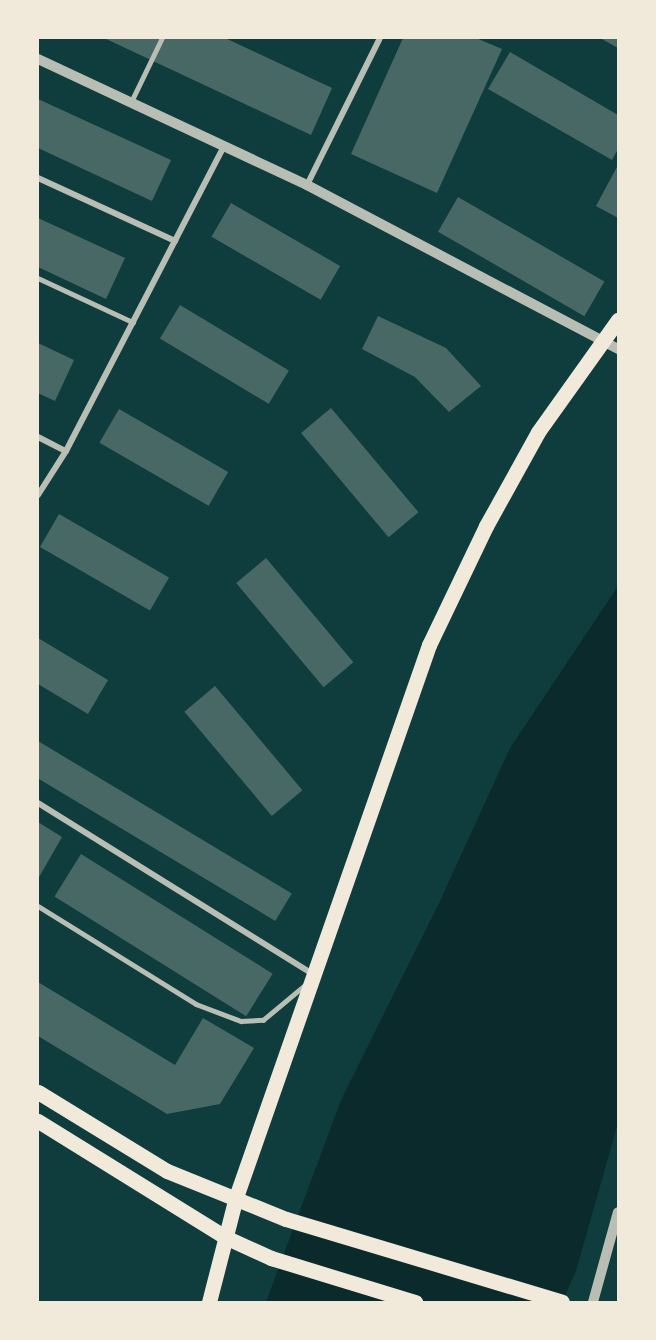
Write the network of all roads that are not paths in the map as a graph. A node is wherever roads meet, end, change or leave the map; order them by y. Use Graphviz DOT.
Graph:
graph roads {
  1 [pos="162,38"];
  2 [pos="380,38"];
  3 [pos="38,59"];
  4 [pos="131,102"];
  5 [pos="224,146"];
  6 [pos="38,178"];
  7 [pos="307,185"];
  8 [pos="175,241"];
  9 [pos="38,278"];
  10 [pos="618,320"];
  11 [pos="133,322"];
  12 [pos="602,342"];
  13 [pos="618,349"];
  14 [pos="38,437"];
  15 [pos="66,451"];
  16 [pos="38,495"];
  17 [pos="38,803"];
  18 [pos="38,906"];
  19 [pos="316,976"];
  20 [pos="38,1092"];
  21 [pos="38,1121"];
  22 [pos="236,1197"];
  23 [pos="618,1212"];
  24 [pos="225,1237"];
  25 [pos="209,1302"];
  26 [pos="415,1302"];
  27 [pos="562,1302"];
  28 [pos="593,1302"];
  1 -- 4 [label="lane"];
  2 -- 7 [label="street"];
  3 -- 4 [label="street"];
  4 -- 5 [label="street"];
  5 -- 7 [label="street"];
  5 -- 8 [label="street"];
  6 -- 8 [label="street"];
  7 -- 12 [label="street"];
  8 -- 11 [label="street"];
  9 -- 11 [label="lane"];
  10 -- 12 [label="main road"];
  11 -- 15 [label="street"];
  12 -- 13 [label="street"];
  12 -- 19 [label="main road"];
  14 -- 15 [label="street"];
  15 -- 16 [label="street"];
  17 -- 19 [label="street"];
  18 -- 19 [label="lane"];
  19 -- 22 [label="main road"];
  20 -- 22 [label="main road"];
  21 -- 24 [label="main road"];
  22 -- 24 [label="main road"];
  22 -- 27 [label="main road"];
  23 -- 28 [label="street"];
  24 -- 25 [label="main road"];
  24 -- 26 [label="main road"];
}
